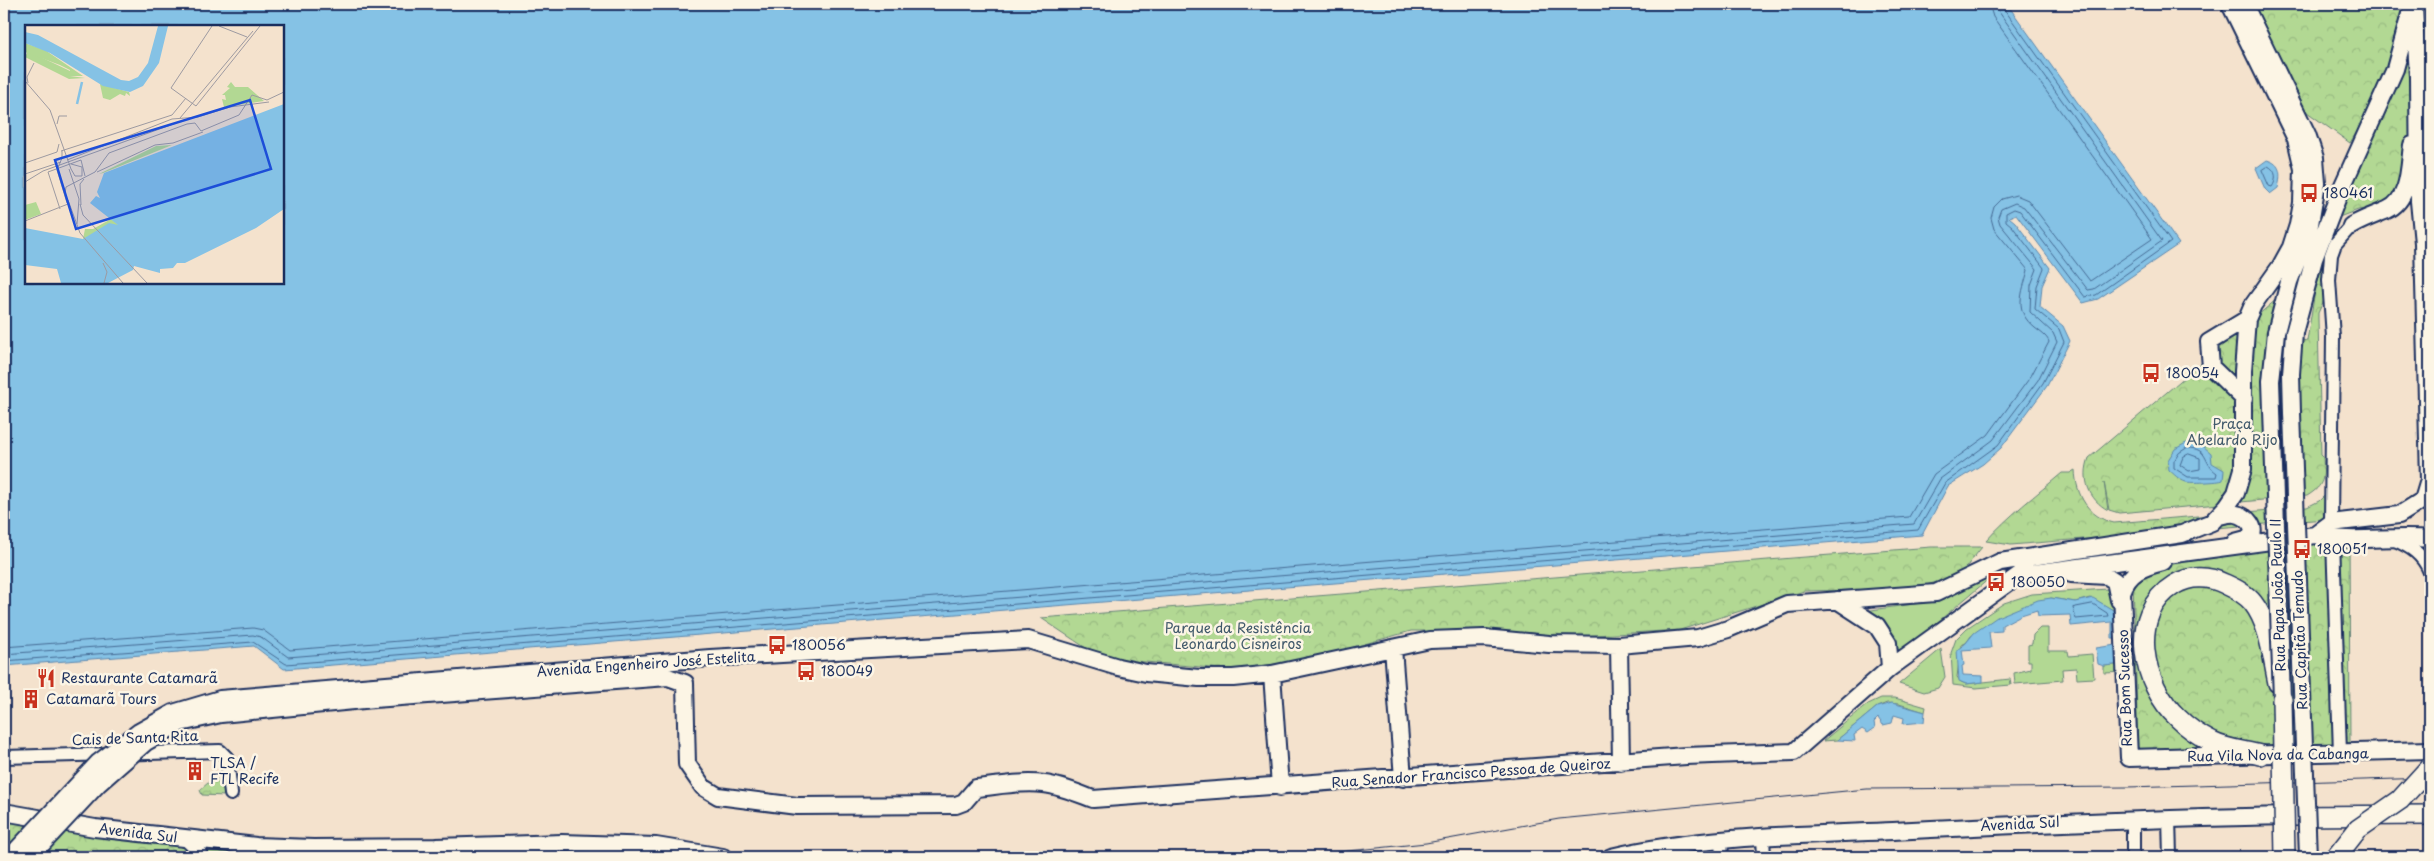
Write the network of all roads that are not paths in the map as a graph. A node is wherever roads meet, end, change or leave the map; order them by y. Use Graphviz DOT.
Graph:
graph roads {
  1 [pos="2230,4"];
  2 [pos="2244,4"];
  3 [pos="2413,4"];
  4 [pos="2418,105"];
  5 [pos="2420,170"];
  6 [pos="2430,202"];
  7 [pos="2351,226"];
  8 [pos="2291,247"];
  9 [pos="2281,305"];
  10 [pos="2247,319"];
  11 [pos="2244,400"];
  12 [pos="2219,516"];
  13 [pos="2332,531"];
  14 [pos="2386,536"];
  15 [pos="2430,539"];
  16 [pos="2216,548"];
  17 [pos="2055,569"];
  18 [pos="2430,572"];
  19 [pos="1837,600"];
  20 [pos="2123,620"];
  21 [pos="1619,645"];
  22 [pos="1393,648"];
  23 [pos="710,658"];
  24 [pos="1890,668"];
  25 [pos="1272,674"];
  26 [pos="685,683"];
  27 [pos="374,692"];
  28 [pos="2282,699"];
  29 [pos="2428,752"];
  30 [pos="2340,753"];
  31 [pos="2260,755"];
  32 [pos="2127,756"];
  33 [pos="4,757"];
  34 [pos="1620,762"];
  35 [pos="1403,778"];
  36 [pos="1280,787"];
  37 [pos="231,794"];
  38 [pos="4,812"];
  39 [pos="2430,815"];
  40 [pos="2294,816"];
  41 [pos="2169,818"];
  42 [pos="2133,819"];
  43 [pos="1764,837"];
  44 [pos="1721,841"];
  45 [pos="1680,850"];
  46 [pos="202,851"];
  47 [pos="449,852"];
  48 [pos="656,852"];
  49 [pos="10,857"];
  50 [pos="30,857"];
  51 [pos="722,857"];
  52 [pos="1611,857"];
  53 [pos="1722,857"];
  54 [pos="1764,857"];
  55 [pos="2133,857"];
  56 [pos="2170,857"];
  57 [pos="2285,857"];
  58 [pos="2308,857"];
  59 [pos="2336,857"];
  1 -- 8 [label="main road"];
  2 -- 9 [label="main road"];
  3 -- 4 [label="main road"];
  3 -- 58 [label="main road, Rua Capitão Temudo, bridge"];
  4 -- 5 [label="main road"];
  4 -- 7 [label="main road"];
  5 -- 6 [label="main road"];
  5 -- 13 [label="main road"];
  7 -- 13 [label="street"];
  8 -- 9 [label="main road"];
  8 -- 10 [label="main road, Avenida Engenheiro José Estelita"];
  9 -- 28 [label="main road, Rua Papa João Paulo II, bridge"];
  10 -- 11 [label="main road, Avenida Engenheiro José Estelita"];
  10 -- 11 [label="main road"];
  11 -- 12 [label="main road, Avenida Engenheiro José Estelita"];
  12 -- 16 [label="main road"];
  12 -- 19 [label="main road, Avenida Engenheiro José Estelita"];
  13 -- 14 [label="main road"];
  13 -- 16 [label="main road, Rua Senador Francisco Pessoa de Queiroz"];
  13 -- 30 [label="street"];
  14 -- 15 [label="main road"];
  14 -- 18 [label="street"];
  16 -- 17 [label="main road, Rua Senador Francisco Pessoa de Queiroz"];
  16 -- 20 [label="main road, Rua Bom Sucesso"];
  17 -- 20 [label="main road, Rua Bom Sucesso"];
  17 -- 24 [label="main road, Rua Senador Francisco Pessoa de Queiroz"];
  19 -- 21 [label="main road, Avenida Engenheiro José Estelita"];
  19 -- 24 [label="main road"];
  20 -- 32 [label="main road, Rua Bom Sucesso"];
  21 -- 22 [label="main road, Avenida Engenheiro José Estelita"];
  21 -- 34 [label="main road"];
  22 -- 25 [label="main road, Avenida Engenheiro José Estelita"];
  22 -- 35 [label="main road"];
  23 -- 25 [label="main road, Avenida Engenheiro José Estelita"];
  23 -- 26 [label="main road"];
  23 -- 27 [label="main road, Avenida Engenheiro José Estelita"];
  24 -- 34 [label="main road, Rua Senador Francisco Pessoa de Queiroz"];
  25 -- 36 [label="main road"];
  26 -- 27 [label="main road, Avenida Engenheiro José Estelita"];
  26 -- 36 [label="main road, Rua Senador Francisco Pessoa de Queiroz"];
  27 -- 49 [label="main road, bridge"];
  27 -- 50 [label="main road, bridge"];
  28 -- 31 [label="highway, bridge"];
  28 -- 57 [label="highway, Rua Papa João Paulo II, bridge"];
  29 -- 30 [label="main road, Rua Vila Nova da Cabanga"];
  29 -- 59 [label="highway, bridge"];
  30 -- 31 [label="main road, Rua Vila Nova da Cabanga"];
  31 -- 32 [label="main road, Rua Vila Nova da Cabanga"];
  33 -- 37 [label="street, Cais de Santa Rita"];
  34 -- 35 [label="main road, Rua Senador Francisco Pessoa de Queiroz"];
  35 -- 36 [label="main road, Rua Senador Francisco Pessoa de Queiroz"];
  38 -- 46 [label="main road, Avenida Sul"];
  39 -- 40 [label="highway, Avenida Sul"];
  40 -- 41 [label="main road, Avenida Sul"];
  41 -- 42 [label="main road, Avenida Sul"];
  41 -- 56 [label="street"];
  42 -- 43 [label="main road, Avenida Sul"];
  42 -- 55 [label="street"];
  43 -- 44 [label="main road, Avenida Sul"];
  43 -- 54 [label="street"];
  44 -- 45 [label="main road, Avenida Sul"];
  44 -- 53 [label="street"];
  45 -- 52 [label="main road, Avenida Sul"];
  46 -- 47 [label="main road, Avenida Sul"];
  47 -- 48 [label="main road, Avenida Sul"];
  48 -- 51 [label="main road, Avenida Sul"];
}
